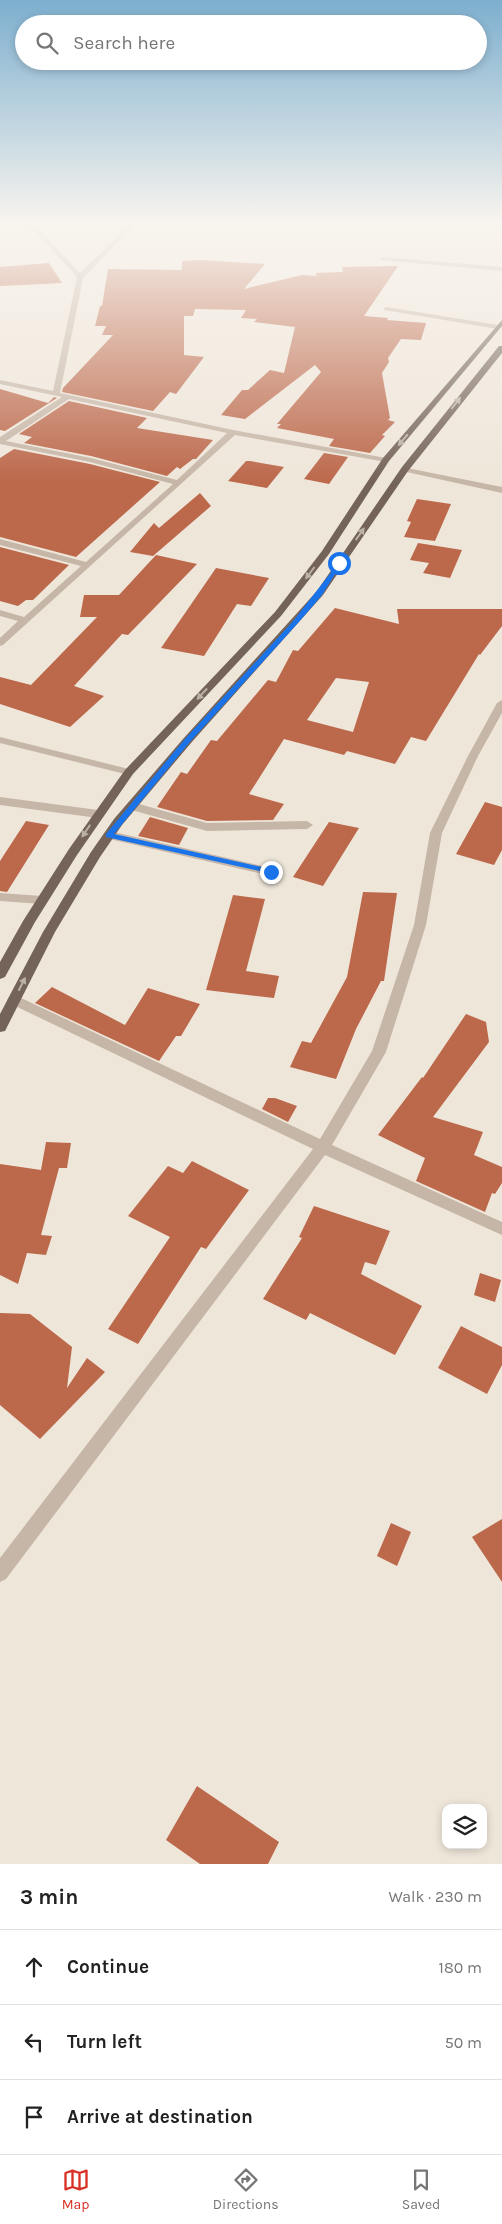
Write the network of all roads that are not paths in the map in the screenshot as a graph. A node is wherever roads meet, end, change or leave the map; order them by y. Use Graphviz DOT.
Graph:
graph roads {
  1 [pos="73,309"];
  2 [pos="386,309"];
  3 [pos="500,324"];
  4 [pos="502,348"];
  5 [pos="0,382"];
  6 [pos="56,393"];
  7 [pos="69,396"];
  8 [pos="233,432"];
  9 [pos="0,441"];
  10 [pos="386,460"];
  11 [pos="405,469"];
  12 [pos="179,483"];
  13 [pos="502,490"];
  14 [pos="0,542"];
  15 [pos="88,565"];
  16 [pos="0,614"];
  17 [pos="24,620"];
  18 [pos="0,643"];
  19 [pos="235,658"];
  20 [pos="256,665"];
  21 [pos="502,703"];
  22 [pos="0,740"];
  23 [pos="130,772"];
  24 [pos="0,801"];
  25 [pos="132,806"];
  26 [pos="98,814"];
  27 [pos="307,825"];
  28 [pos="109,835"];
  29 [pos="271,872"];
  30 [pos="0,897"];
  31 [pos="42,900"];
  32 [pos="0,974"];
  33 [pos="14,1000"];
  34 [pos="0,1027"];
  35 [pos="323,1147"];
  36 [pos="502,1229"];
  37 [pos="0,1573"];
  1 -- 6 [label="street"];
  2 -- 3 [label="street"];
  3 -- 10 [label="main road, one-way"];
  11 -- 4 [label="main road, one-way"];
  5 -- 6 [label="street"];
  6 -- 7 [label="street"];
  7 -- 8 [label="street"];
  7 -- 9 [label="street"];
  8 -- 10 [label="street"];
  8 -- 12 [label="street"];
  9 -- 12 [label="street"];
  10 -- 19 [label="main road, one-way"];
  11 -- 13 [label="street"];
  20 -- 11 [label="main road, one-way"];
  12 -- 15 [label="street"];
  14 -- 15 [label="street"];
  15 -- 17 [label="street"];
  16 -- 17 [label="street"];
  17 -- 18 [label="street"];
  19 -- 20 [label="main road"];
  19 -- 23 [label="main road, one-way"];
  20 -- 25 [label="main road"];
  21 -- 35 [label="street"];
  22 -- 23 [label="street"];
  23 -- 26 [label="main road"];
  24 -- 26 [label="street"];
  25 -- 27 [label="street"];
  25 -- 28 [label="main road"];
  26 -- 31 [label="main road, one-way"];
  28 -- 29 [label="street"];
  33 -- 28 [label="main road, one-way"];
  30 -- 31 [label="street"];
  31 -- 32 [label="main road"];
  33 -- 34 [label="main road"];
  33 -- 35 [label="street"];
  35 -- 36 [label="street"];
  35 -- 37 [label="street"];
}
